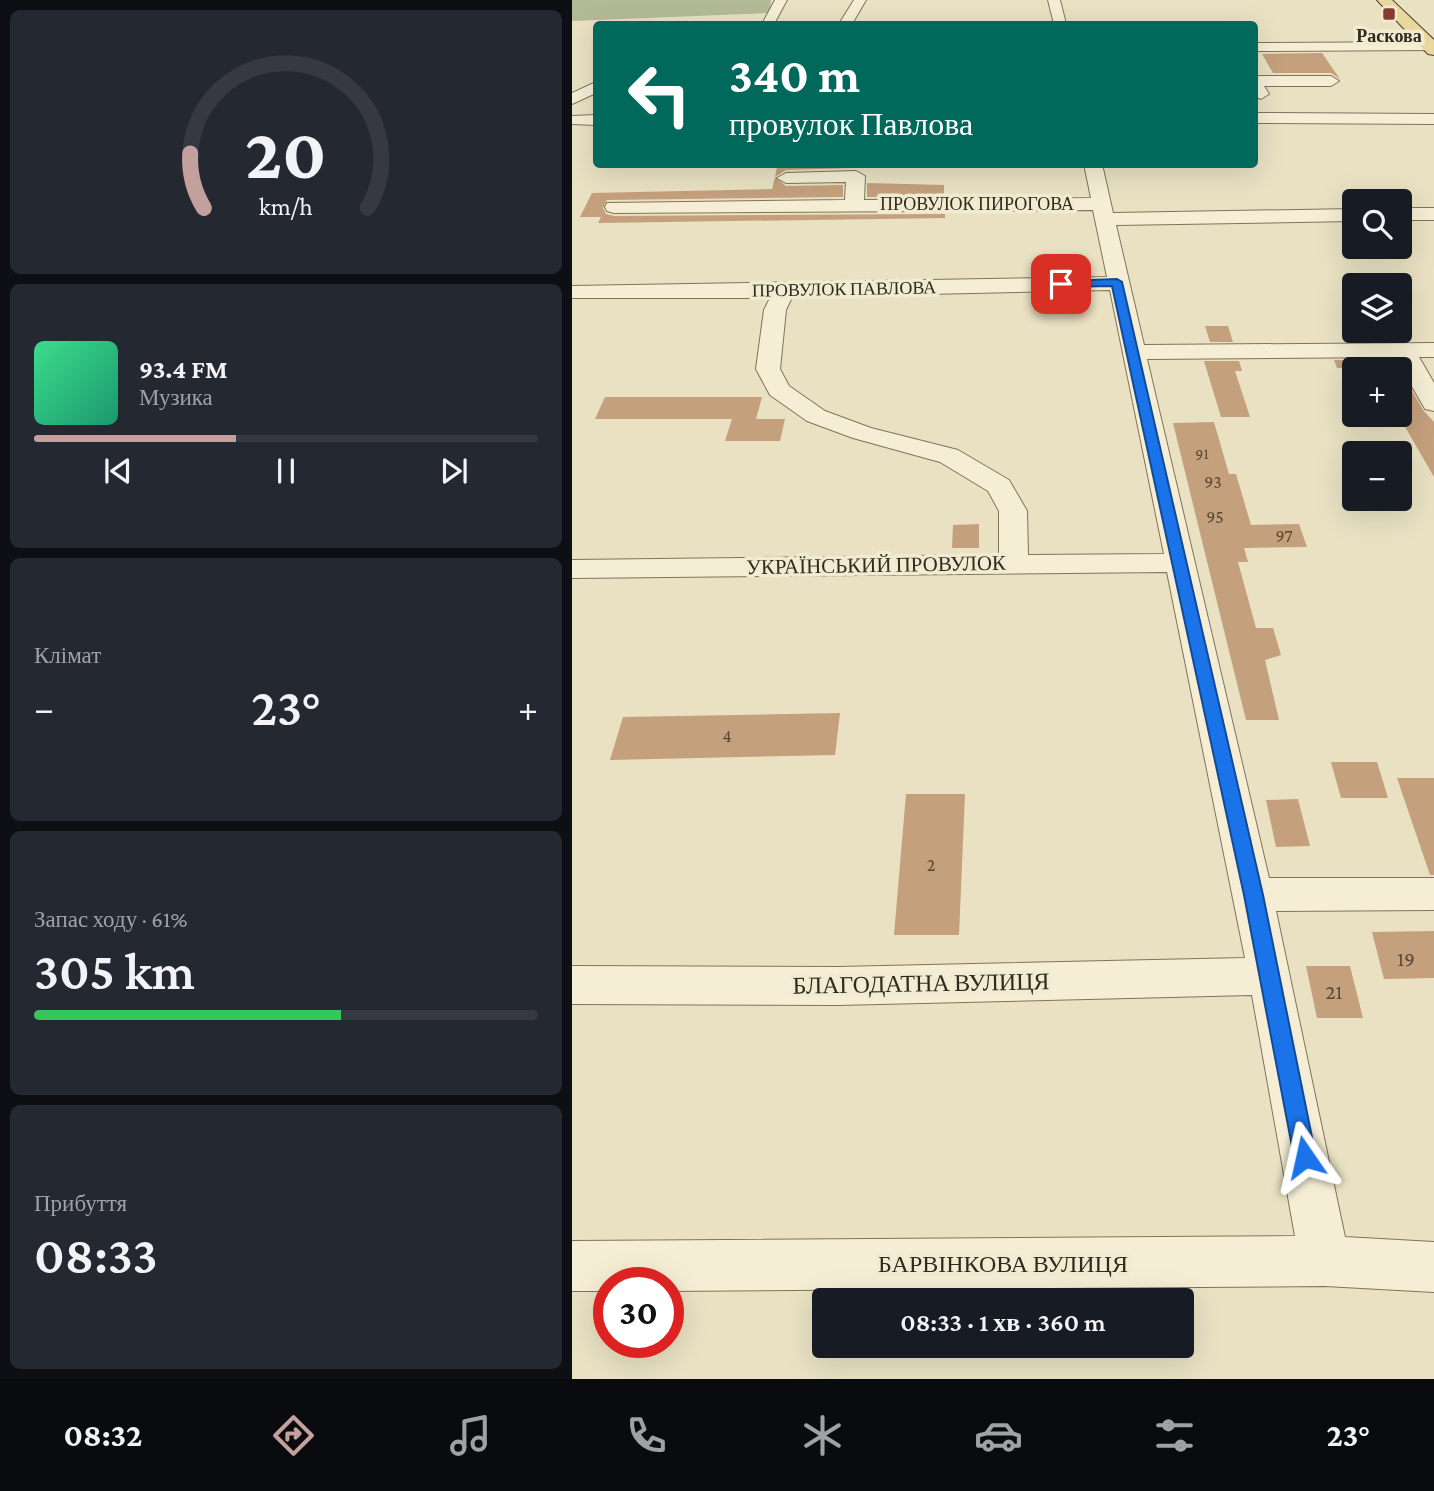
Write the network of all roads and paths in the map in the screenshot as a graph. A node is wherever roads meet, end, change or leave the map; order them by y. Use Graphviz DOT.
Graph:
graph roads {
  1 [pos="781,0"];
  2 [pos="860,0"];
  3 [pos="1054,0"];
  4 [pos="1385,0"];
  5 [pos="771,21"];
  6 [pos="848,21"];
  7 [pos="1059,21"];
  8 [pos="1258,47"];
  9 [pos="1432,47"];
  10 [pos="1258,81"];
  11 [pos="1331,81"];
  12 [pos="1258,88"];
  13 [pos="593,89"];
  14 [pos="1261,94"];
  15 [pos="572,99"];
  16 [pos="1258,118"];
  17 [pos="1434,119"];
  18 [pos="573,120"];
  19 [pos="593,120"];
  20 [pos="1094,168"];
  21 [pos="786,178"];
  22 [pos="854,204"];
  23 [pos="614,207"];
  24 [pos="1103,211"];
  25 [pos="1412,214"];
  26 [pos="1434,214"];
  27 [pos="1342,215"];
  28 [pos="1117,282"];
  29 [pos="784,291"];
  30 [pos="572,292"];
  31 [pos="1434,350"];
  32 [pos="1403,351"];
  33 [pos="1132,352"];
  34 [pos="1434,404"];
  35 [pos="1014,563"];
  36 [pos="1179,563"];
  37 [pos="572,569"];
  38 [pos="1434,894"];
  39 [pos="1253,895"];
  40 [pos="1269,976"];
  41 [pos="572,985"];
  42 [pos="1325,1261"];
  43 [pos="572,1266"];
  44 [pos="1434,1267"];
  1 -- 5 [label="street"];
  2 -- 6 [label="street"];
  3 -- 7 [label="street"];
  4 -- 9 [label="main road"];
  8 -- 9 [label="street"];
  10 -- 11 [label="street"];
  12 -- 14 [label="street"];
  13 -- 15 [label="street"];
  16 -- 17 [label="street"];
  18 -- 19 [label="street"];
  20 -- 24 [label="street"];
  21 -- 22 [label="street, ПРОВУЛОК ПИРОГОВА"];
  22 -- 23 [label="street, ПРОВУЛОК ПИРОГОВА"];
  22 -- 24 [label="street, ПРОВУЛОК ПИРОГОВА"];
  24 -- 27 [label="street, ПРОВУЛОК ПИРОГОВА"];
  24 -- 28 [label="street"];
  25 -- 26 [label="street"];
  28 -- 29 [label="street, ПРОВУЛОК ПАВЛОВА"];
  28 -- 33 [label="street"];
  29 -- 30 [label="street, ПРОВУЛОК ПАВЛОВА"];
  29 -- 35 [label="street"];
  31 -- 32 [label="street"];
  32 -- 33 [label="street"];
  32 -- 34 [label="street"];
  33 -- 36 [label="street"];
  35 -- 36 [label="street, УКРАЇНСЬКИЙ ПРОВУЛОК"];
  35 -- 37 [label="street, УКРАЇНСЬКИЙ ПРОВУЛОК"];
  36 -- 39 [label="street"];
  38 -- 39 [label="street"];
  39 -- 40 [label="street"];
  40 -- 41 [label="street, БЛАГОДАТНА ВУЛИЦЯ"];
  40 -- 42 [label="street"];
  42 -- 43 [label="street, БАРВІНКОВА ВУЛИЦЯ"];
  42 -- 44 [label="street, БАРВІНКОВА ВУЛИЦЯ"];
}
